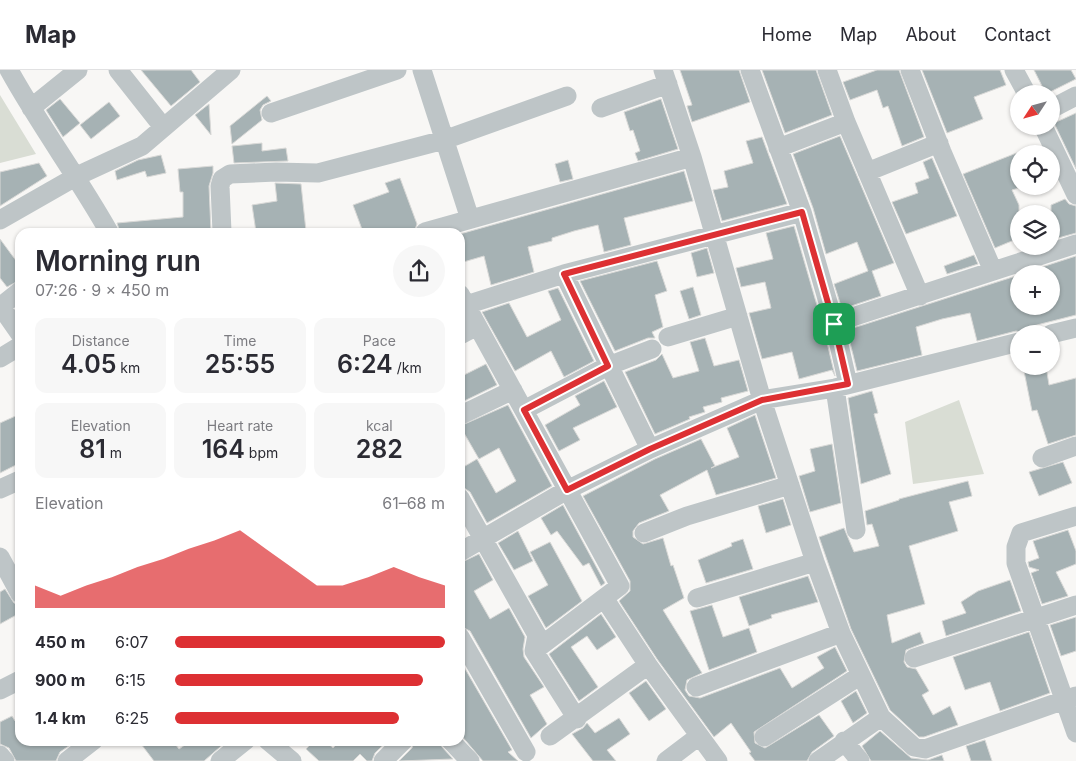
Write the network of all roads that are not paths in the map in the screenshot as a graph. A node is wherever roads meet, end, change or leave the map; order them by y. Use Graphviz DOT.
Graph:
graph roads {
  1 [pos="10,70"];
  2 [pos="78,70"];
  3 [pos="118,70"];
  4 [pos="231,70"];
  5 [pos="397,70"];
  6 [pos="422,70"];
  7 [pos="750,70"];
  8 [pos="827,70"];
  9 [pos="910,70"];
  10 [pos="1014,70"];
  11 [pos="666,77"];
  12 [pos="1022,85"];
  13 [pos="567,96"];
  14 [pos="1076,96"];
  15 [pos="1060,104"];
  16 [pos="30,108"];
  17 [pos="601,108"];
  18 [pos="271,113"];
  19 [pos="846,122"];
  20 [pos="163,127"];
  21 [pos="1047,135"];
  22 [pos="444,140"];
  23 [pos="939,143"];
  24 [pos="778,148"];
  25 [pos="692,157"];
  26 [pos="866,172"];
  27 [pos="77,176"];
  28 [pos="1076,194"];
  29 [pos="802,212"];
  30 [pos="470,219"];
  31 [pos="0,220"];
  32 [pos="107,228"];
  33 [pos="222,228"];
  34 [pos="441,228"];
  35 [pos="713,235"];
  36 [pos="1076,244"];
  37 [pos="993,271"];
  38 [pos="564,274"];
  39 [pos="15,295"];
  40 [pos="920,296"];
  41 [pos="465,299"];
  42 [pos="465,304"];
  43 [pos="738,316"];
  44 [pos="834,324"];
  45 [pos="477,326"];
  46 [pos="15,327"];
  47 [pos="1076,328"];
  48 [pos="465,332"];
  49 [pos="1060,332"];
  50 [pos="668,337"];
  51 [pos="1010,344"];
  52 [pos="15,349"];
  53 [pos="652,349"];
  54 [pos="0,358"];
  55 [pos="608,366"];
  56 [pos="842,386"];
  57 [pos="513,390"];
  58 [pos="762,400"];
  59 [pos="524,410"];
  60 [pos="465,413"];
  61 [pos="1076,446"];
  62 [pos="650,449"];
  63 [pos="1042,458"];
  64 [pos="15,482"];
  65 [pos="790,485"];
  66 [pos="0,489"];
  67 [pos="567,490"];
  68 [pos="465,508"];
  69 [pos="1076,516"];
  70 [pos="856,530"];
  71 [pos="644,533"];
  72 [pos="482,540"];
  73 [pos="465,549"];
  74 [pos="0,557"];
  75 [pos="815,562"];
  76 [pos="15,585"];
  77 [pos="604,598"];
  78 [pos="697,598"];
  79 [pos="1076,605"];
  80 [pos="1036,619"];
  81 [pos="841,633"];
  82 [pos="465,646"];
  83 [pos="534,652"];
  84 [pos="914,658"];
  85 [pos="648,665"];
  86 [pos="861,675"];
  87 [pos="15,682"];
  88 [pos="696,688"];
  89 [pos="0,690"];
  90 [pos="1070,698"];
  91 [pos="881,717"];
  92 [pos="577,719"];
  93 [pos="1076,733"];
  94 [pos="550,736"];
  95 [pos="699,736"];
  96 [pos="764,737"];
  97 [pos="844,741"];
  98 [pos="86,746"];
  99 [pos="239,746"];
  100 [pos="274,746"];
  101 [pos="398,746"];
  102 [pos="456,746"];
  103 [pos="526,752"];
  104 [pos="0,755"];
  105 [pos="5,761"];
  106 [pos="67,761"];
  107 [pos="220,761"];
  108 [pos="292,761"];
  109 [pos="383,761"];
  110 [pos="470,761"];
  111 [pos="666,761"];
  112 [pos="718,761"];
  113 [pos="818,761"];
  114 [pos="860,761"];
  1 -- 16 [label="street"];
  2 -- 16 [label="street"];
  3 -- 20 [label="street"];
  4 -- 20 [label="street"];
  5 -- 18 [label="street"];
  6 -- 22 [label="street"];
  7 -- 24 [label="street"];
  8 -- 19 [label="street"];
  9 -- 23 [label="street"];
  10 -- 12 [label="street"];
  11 -- 17 [label="street"];
  11 -- 25 [label="street"];
  13 -- 22 [label="street"];
  14 -- 15 [label="street"];
  16 -- 27 [label="street"];
  19 -- 24 [label="street"];
  19 -- 26 [label="street"];
  20 -- 27 [label="street"];
  21 -- 28 [label="street"];
  22 -- 30 [label="street"];
  22 -- 33 [label="street"];
  23 -- 26 [label="street"];
  23 -- 37 [label="street"];
  24 -- 29 [label="street"];
  25 -- 30 [label="street"];
  25 -- 35 [label="street"];
  26 -- 40 [label="street"];
  27 -- 31 [label="street"];
  27 -- 32 [label="street"];
  29 -- 35 [label="street"];
  29 -- 44 [label="street"];
  30 -- 34 [label="street"];
  35 -- 38 [label="street"];
  35 -- 43 [label="street"];
  36 -- 37 [label="street"];
  37 -- 40 [label="street"];
  38 -- 41 [label="street"];
  38 -- 55 [label="street"];
  39 -- 46 [label="street"];
  40 -- 44 [label="street"];
  42 -- 45 [label="street"];
  43 -- 50 [label="street"];
  43 -- 58 [label="street"];
  44 -- 56 [label="street"];
  45 -- 48 [label="street"];
  45 -- 57 [label="street"];
  47 -- 49 [label="street"];
  51 -- 56 [label="street"];
  52 -- 54 [label="street"];
  53 -- 55 [label="street"];
  55 -- 59 [label="street"];
  55 -- 62 [label="street"];
  56 -- 58 [label="street"];
  56 -- 70 [label="street"];
  57 -- 59 [label="street"];
  57 -- 60 [label="street"];
  58 -- 62 [label="street"];
  58 -- 65 [label="street"];
  59 -- 67 [label="street"];
  61 -- 63 [label="street"];
  62 -- 67 [label="street"];
  64 -- 66 [label="street"];
  65 -- 71 [label="street"];
  65 -- 75 [label="street"];
  67 -- 72 [label="street"];
  67 -- 77 [label="street"];
  68 -- 72 [label="street"];
  69 -- 80 [label="street"];
  72 -- 73 [label="street"];
  72 -- 83 [label="street"];
  74 -- 76 [label="street"];
  75 -- 78 [label="street"];
  75 -- 81 [label="street"];
  77 -- 83 [label="street"];
  77 -- 85 [label="street"];
  79 -- 80 [label="street"];
  80 -- 84 [label="street"];
  80 -- 90 [label="street"];
  81 -- 86 [label="street"];
  81 -- 88 [label="street"];
  82 -- 103 [label="street"];
  83 -- 92 [label="street"];
  85 -- 92 [label="street"];
  85 -- 95 [label="street"];
  86 -- 91 [label="street"];
  86 -- 96 [label="street"];
  87 -- 89 [label="street"];
  90 -- 91 [label="street"];
  90 -- 93 [label="street"];
  91 -- 97 [label="street"];
  92 -- 94 [label="street"];
  95 -- 111 [label="street"];
  95 -- 112 [label="street"];
  97 -- 113 [label="street"];
  97 -- 114 [label="street"];
  98 -- 106 [label="street"];
  99 -- 107 [label="street"];
  100 -- 108 [label="street"];
  101 -- 109 [label="street"];
  102 -- 110 [label="street"];
  104 -- 105 [label="street"];
}
